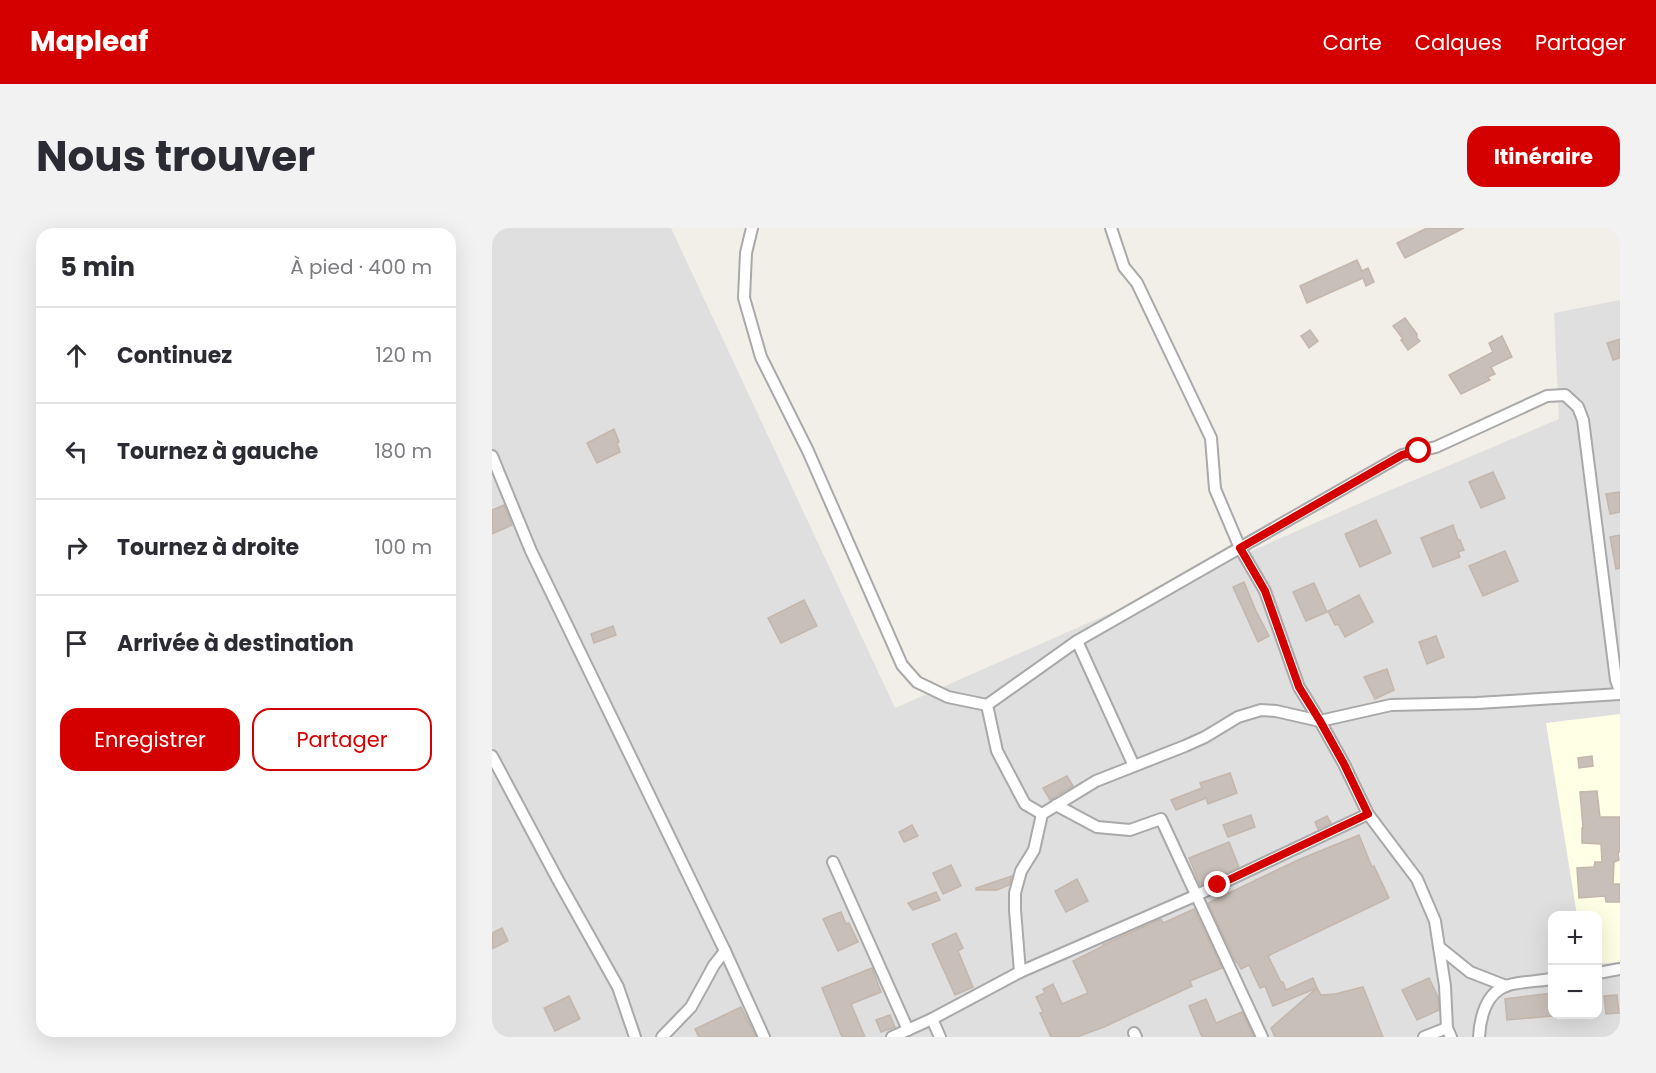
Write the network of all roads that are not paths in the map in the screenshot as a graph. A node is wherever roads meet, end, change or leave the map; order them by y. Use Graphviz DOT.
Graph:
graph roads {
  1 [pos="752,228"];
  2 [pos="1111,228"];
  3 [pos="492,456"];
  4 [pos="1240,548"];
  5 [pos="1077,641"];
  6 [pos="1620,693"];
  7 [pos="987,705"];
  8 [pos="1320,721"];
  9 [pos="492,756"];
  10 [pos="1134,766"];
  11 [pos="1056,805"];
  12 [pos="1042,814"];
  13 [pos="1368,814"];
  14 [pos="833,862"];
  15 [pos="1197,895"];
  16 [pos="1439,947"];
  17 [pos="725,951"];
  18 [pos="1620,969"];
  19 [pos="1020,972"];
  20 [pos="1602,972"];
  21 [pos="1548,980"];
  22 [pos="1506,986"];
  23 [pos="932,1019"];
  24 [pos="908,1030"];
  25 [pos="1449,1032"];
  26 [pos="635,1037"];
  27 [pos="662,1037"];
  28 [pos="764,1037"];
  29 [pos="892,1037"];
  30 [pos="940,1037"];
  31 [pos="1262,1037"];
  32 [pos="1424,1037"];
  33 [pos="1479,1037"];
  1 -- 7 [label="street"];
  2 -- 4 [label="street"];
  3 -- 17 [label="street"];
  4 -- 5 [label="street"];
  4 -- 6 [label="street"];
  4 -- 8 [label="street"];
  5 -- 7 [label="street"];
  5 -- 10 [label="street"];
  6 -- 8 [label="street"];
  7 -- 12 [label="street"];
  8 -- 10 [label="street"];
  8 -- 13 [label="street"];
  9 -- 26 [label="street"];
  10 -- 11 [label="street"];
  11 -- 12 [label="street"];
  11 -- 15 [label="street"];
  12 -- 19 [label="street"];
  13 -- 15 [label="street"];
  13 -- 16 [label="street"];
  14 -- 24 [label="street"];
  15 -- 19 [label="street"];
  15 -- 31 [label="street"];
  16 -- 22 [label="street"];
  16 -- 25 [label="street"];
  17 -- 27 [label="street"];
  17 -- 28 [label="street"];
  18 -- 20 [label="street"];
  19 -- 23 [label="street"];
  21 -- 22 [label="street"];
  22 -- 33 [label="street"];
  23 -- 24 [label="street"];
  23 -- 30 [label="street"];
  24 -- 29 [label="street"];
  25 -- 32 [label="street"];
}
